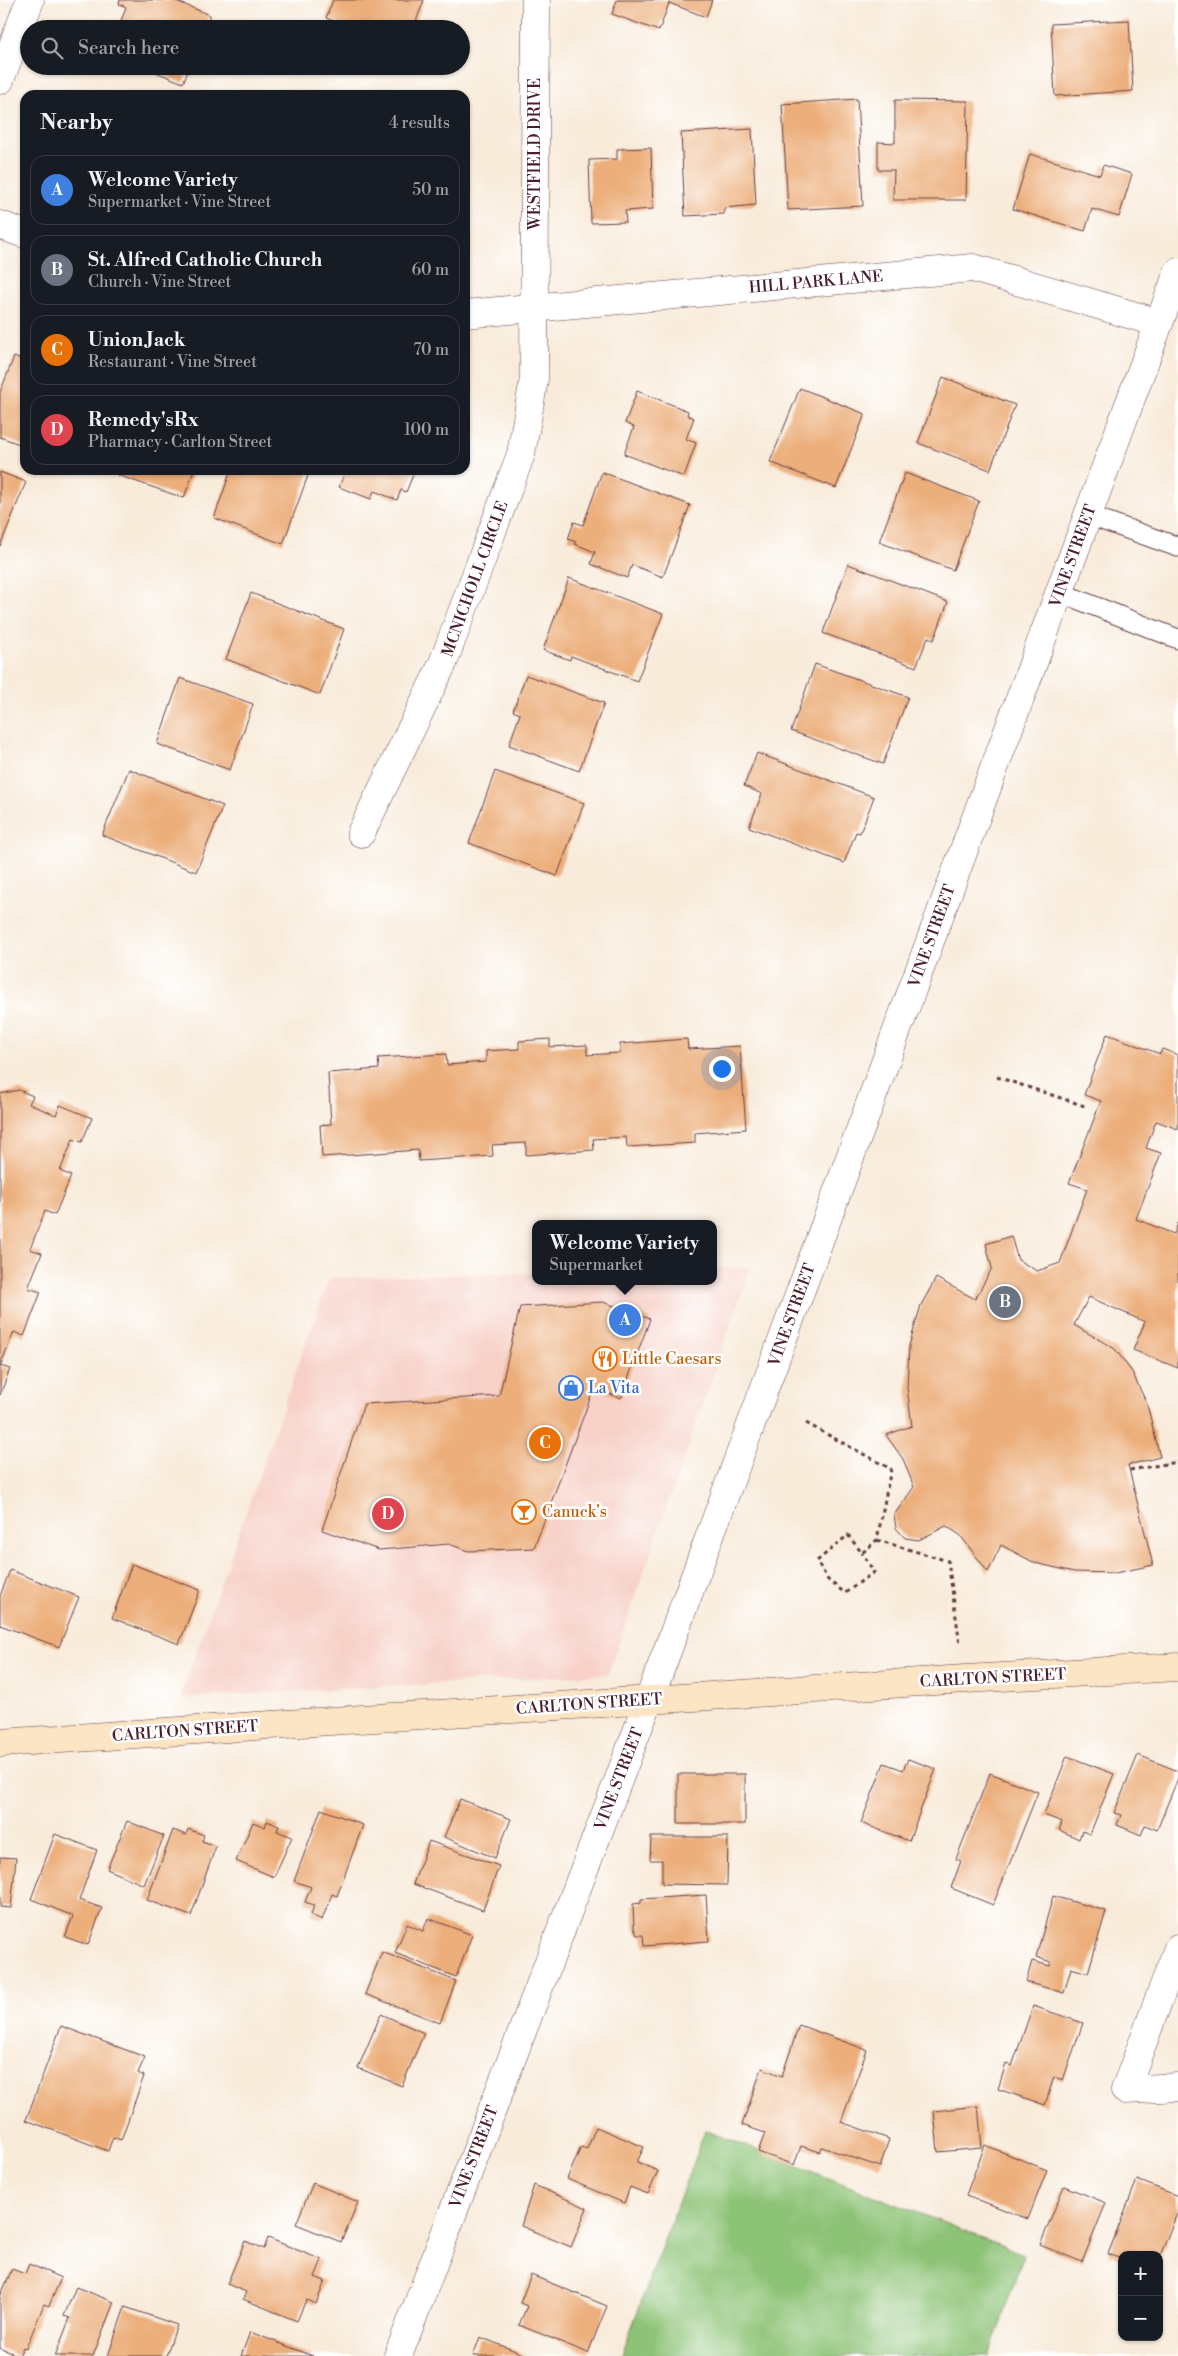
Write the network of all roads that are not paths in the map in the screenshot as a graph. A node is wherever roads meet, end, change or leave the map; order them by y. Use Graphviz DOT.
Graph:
graph roads {
  1 [pos="30,0"];
  2 [pos="536,0"];
  3 [pos="22,20"];
  4 [pos="20,27"];
  5 [pos="0,80"];
  6 [pos="0,225"];
  7 [pos="20,232"];
  8 [pos="1178,272"];
  9 [pos="534,309"];
  10 [pos="470,314"];
  11 [pos="1159,323"];
  12 [pos="1088,515"];
  13 [pos="1178,547"];
  14 [pos="1059,592"];
  15 [pos="1178,640"];
  16 [pos="361,833"];
  17 [pos="1178,1667"];
  18 [pos="649,1700"];
  19 [pos="0,1743"];
  20 [pos="1178,1948"];
  21 [pos="1178,2087"];
  22 [pos="398,2356"];
  1 -- 3 [label="street"];
  2 -- 9 [label="street, WESTFIELD DRIVE"];
  4 -- 5 [label="street"];
  6 -- 7 [label="street"];
  8 -- 11 [label="street, VINE STREET"];
  9 -- 10 [label="street, HILL PARK LANE"];
  9 -- 11 [label="street, HILL PARK LANE"];
  9 -- 16 [label="street, MCNICHOLL CIRCLE"];
  11 -- 12 [label="street, VINE STREET"];
  12 -- 13 [label="lane"];
  12 -- 14 [label="street, VINE STREET"];
  14 -- 15 [label="lane"];
  14 -- 18 [label="street, VINE STREET"];
  17 -- 18 [label="main road, CARLTON STREET"];
  18 -- 19 [label="main road, CARLTON STREET"];
  18 -- 22 [label="street, VINE STREET"];
  20 -- 21 [label="street"];
}
